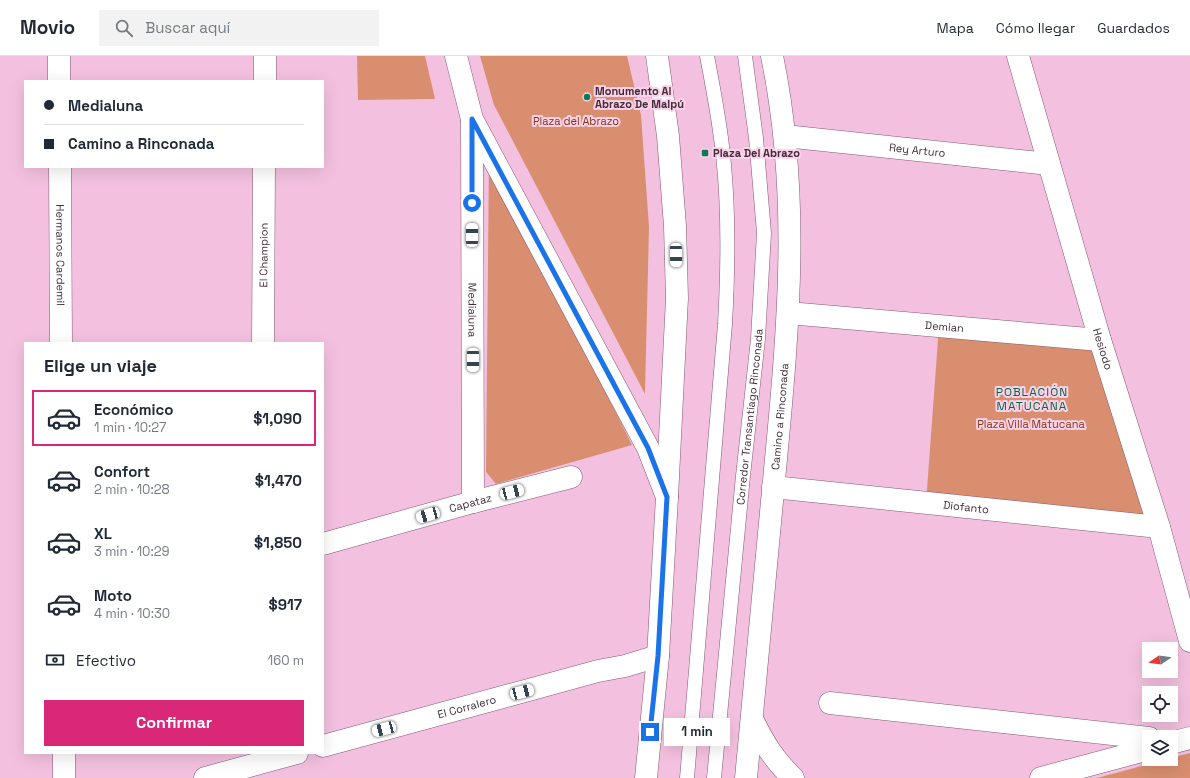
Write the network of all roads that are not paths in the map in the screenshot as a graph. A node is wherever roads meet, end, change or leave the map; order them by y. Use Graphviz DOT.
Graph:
graph roads {
  1 [pos="59,56"];
  2 [pos="265,56"];
  3 [pos="456,56"];
  4 [pos="657,56"];
  5 [pos="707,56"];
  6 [pos="745,56"];
  7 [pos="772,56"];
  8 [pos="1018,56"];
  9 [pos="59,80"];
  10 [pos="265,80"];
  11 [pos="472,119"];
  12 [pos="785,136"];
  13 [pos="1049,164"];
  14 [pos="60,168"];
  15 [pos="264,168"];
  16 [pos="788,313"];
  17 [pos="1100,340"];
  18 [pos="61,342"];
  19 [pos="263,342"];
  20 [pos="571,477"];
  21 [pos="773,487"];
  22 [pos="667,497"];
  23 [pos="473,502"];
  24 [pos="1159,527"];
  25 [pos="324,544"];
  26 [pos="1190,641"];
  27 [pos="658,656"];
  28 [pos="830,703"];
  29 [pos="752,719"];
  30 [pos="1142,737"];
  31 [pos="324,746"];
  32 [pos="1142,751"];
  33 [pos="64,754"];
  34 [pos="293,754"];
  35 [pos="64,778"];
  36 [pos="205,778"];
  37 [pos="646,778"];
  38 [pos="687,778"];
  39 [pos="714,778"];
  40 [pos="746,778"];
  41 [pos="793,778"];
  42 [pos="1041,778"];
  1 -- 9 [label="street"];
  2 -- 10 [label="street"];
  3 -- 11 [label="street, Medialuna"];
  4 -- 22 [label="street"];
  5 -- 38 [label="lane"];
  6 -- 39 [label="lane, Corredor Transantiago Rinconada"];
  7 -- 12 [label="street, Camino a Rinconada"];
  8 -- 13 [label="street, Hesiodo"];
  11 -- 22 [label="street, Medialuna"];
  11 -- 23 [label="street, Medialuna"];
  12 -- 13 [label="street, Rey Arturo"];
  12 -- 16 [label="street, Camino a Rinconada"];
  13 -- 17 [label="street, Hesiodo"];
  14 -- 18 [label="street, Hermanos Cardemil"];
  15 -- 19 [label="street, El Champion"];
  16 -- 17 [label="street, Demian"];
  16 -- 21 [label="street, Camino a Rinconada"];
  17 -- 24 [label="street, Hesiodo"];
  20 -- 23 [label="street, Capataz"];
  21 -- 24 [label="street, Diofanto"];
  21 -- 29 [label="street, Camino a Rinconada"];
  22 -- 27 [label="street"];
  23 -- 25 [label="street, Capataz"];
  24 -- 26 [label="street, Hesiodo"];
  27 -- 31 [label="street, El Corralero"];
  27 -- 37 [label="street"];
  28 -- 30 [label="street"];
  29 -- 40 [label="street, Camino a Rinconada"];
  29 -- 41 [label="street"];
  32 -- 42 [label="street"];
  33 -- 35 [label="street"];
  34 -- 36 [label="street"];
}
